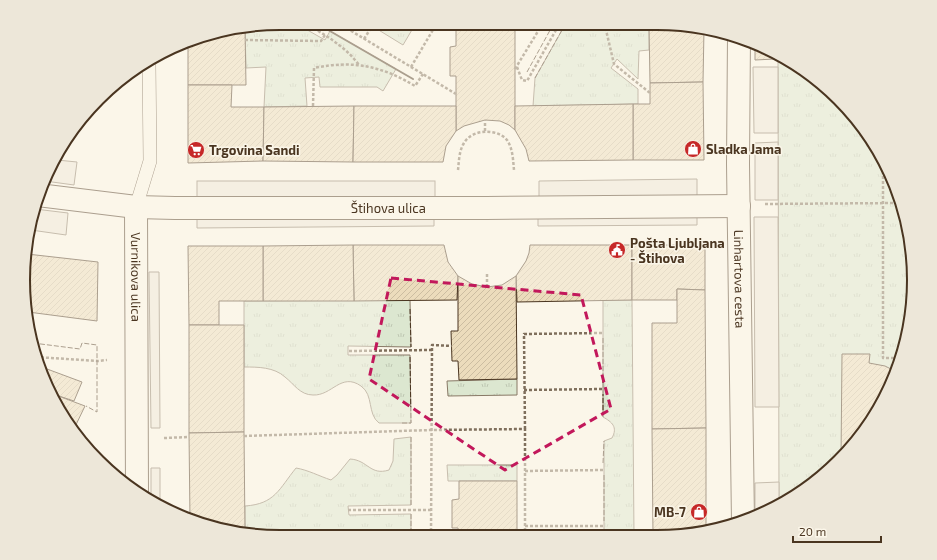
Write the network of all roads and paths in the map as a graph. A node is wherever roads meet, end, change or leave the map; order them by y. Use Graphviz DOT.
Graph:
graph roads {
  1 [pos="318,30"];
  2 [pos="349,30"];
  3 [pos="370,30"];
  4 [pos="432,30"];
  5 [pos="539,30"];
  6 [pos="556,30"];
  7 [pos="606,30"];
  8 [pos="325,34"];
  9 [pos="364,39"];
  10 [pos="245,40"];
  11 [pos="739,44"];
  12 [pos="360,65"];
  13 [pos="148,67"];
  14 [pos="411,67"];
  15 [pos="423,74"];
  16 [pos="456,94"];
  17 [pos="650,94"];
  18 [pos="313,106"];
  19 [pos="486,120"];
  20 [pos="485,132"];
  21 [pos="458,170"];
  22 [pos="514,170"];
  23 [pos="882,171"];
  24 [pos="45,196"];
  25 [pos="883,203"];
  26 [pos="895,203"];
  27 [pos="749,205"];
  28 [pos="136,207"];
  29 [pos="487,274"];
  30 [pos="487,287"];
  31 [pos="603,333"];
  32 [pos="452,346"];
  33 [pos="432,350"];
  34 [pos="349,351"];
  35 [pos="42,357"];
  36 [pos="895,358"];
  37 [pos="107,360"];
  38 [pos="603,389"];
  39 [pos="524,390"];
  40 [pos="431,430"];
  41 [pos="525,430"];
  42 [pos="244,436"];
  43 [pos="189,437"];
  44 [pos="164,438"];
  45 [pos="604,470"];
  46 [pos="525,471"];
  47 [pos="137,485"];
  48 [pos="348,510"];
  49 [pos="432,510"];
  50 [pos="743,515"];
  51 [pos="525,526"];
  52 [pos="604,526"];
  53 [pos="431,530"];
  54 [pos="525,530"];
  1 -- 8 [label="path"];
  2 -- 9 [label="path"];
  3 -- 9 [label="path"];
  4 -- 14 [label="path"];
  5 -- 6 [label="path"];
  7 -- 17 [label="path"];
  8 -- 10 [label="path"];
  8 -- 12 [label="path"];
  9 -- 14 [label="path"];
  11 -- 27 [label="street, Linhartova cesta"];
  12 -- 15 [label="path"];
  12 -- 18 [label="path"];
  13 -- 28 [label="lane, Vurnikova ulica"];
  14 -- 15 [label="path"];
  15 -- 16 [label="path"];
  19 -- 20 [label="path"];
  20 -- 21 [label="path"];
  20 -- 22 [label="path"];
  23 -- 25 [label="path"];
  24 -- 28 [label="street, Štihova ulica"];
  25 -- 26 [label="path"];
  25 -- 27 [label="path"];
  25 -- 36 [label="path"];
  27 -- 28 [label="street, Štihova ulica"];
  27 -- 50 [label="street, Linhartova cesta"];
  28 -- 47 [label="street, Vurnikova ulica"];
  29 -- 30 [label="path"];
  31 -- 39 [label="path"];
  32 -- 33 [label="path"];
  33 -- 34 [label="path"];
  33 -- 40 [label="path"];
  35 -- 37 [label="path"];
  38 -- 39 [label="path"];
  39 -- 41 [label="path"];
  40 -- 41 [label="path"];
  40 -- 42 [label="path"];
  40 -- 49 [label="path"];
  41 -- 46 [label="path"];
  43 -- 44 [label="path"];
  45 -- 46 [label="path"];
  46 -- 51 [label="path"];
  48 -- 49 [label="path"];
  49 -- 53 [label="path"];
  51 -- 52 [label="path"];
  51 -- 54 [label="path"];
}
